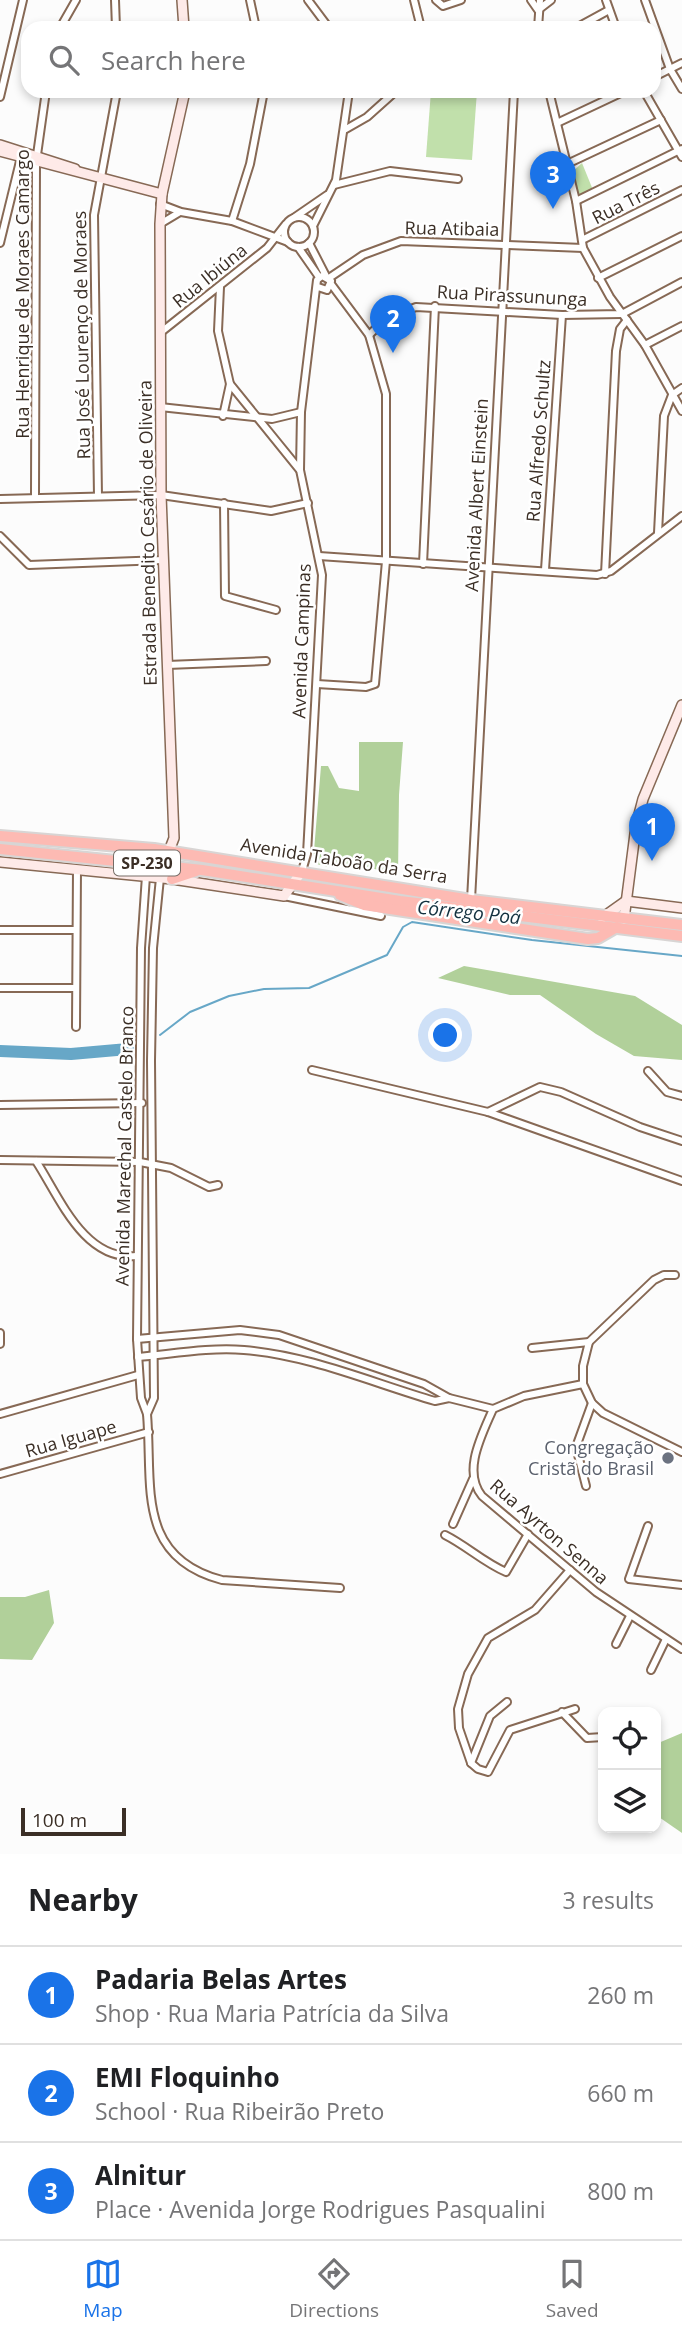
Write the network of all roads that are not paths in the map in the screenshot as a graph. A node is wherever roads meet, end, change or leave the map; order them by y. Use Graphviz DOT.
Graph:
graph roads {
  1 [pos="23,0"];
  2 [pos="76,0"];
  3 [pos="115,0"];
  4 [pos="182,0"];
  5 [pos="250,0"];
  6 [pos="308,0"];
  7 [pos="414,0"];
  8 [pos="436,0"];
  9 [pos="461,0"];
  10 [pos="531,0"];
  11 [pos="540,0"];
  12 [pos="551,0"];
  13 [pos="606,0"];
  14 [pos="645,0"];
  15 [pos="538,10"];
  16 [pos="609,10"];
  17 [pos="64,21"];
  18 [pos="116,21"];
  19 [pos="184,21"];
  20 [pos="254,21"];
  21 [pos="324,21"];
  22 [pos="419,21"];
  23 [pos="538,21"];
  24 [pos="589,21"];
  25 [pos="613,21"];
  26 [pos="653,21"];
  27 [pos="661,44"];
  28 [pos="682,63"];
  29 [pos="670,69"];
  30 [pos="661,74"];
  31 [pos="682,89"];
  32 [pos="0,97"];
  33 [pos="45,98"];
  34 [pos="116,98"];
  35 [pos="183,98"];
  36 [pos="263,98"];
  37 [pos="348,98"];
  38 [pos="388,98"];
  39 [pos="514,98"];
  40 [pos="551,98"];
  41 [pos="610,98"];
  42 [pos="649,98"];
  43 [pos="661,120"];
  44 [pos="557,123"];
  45 [pos="346,129"];
  46 [pos="0,145"];
  47 [pos="0,151"];
  48 [pos="681,153"];
  49 [pos="22,155"];
  50 [pos="36,159"];
  51 [pos="568,164"];
  52 [pos="99,175"];
  53 [pos="458,178"];
  54 [pos="334,185"];
  55 [pos="682,190"];
  56 [pos="328,194"];
  57 [pos="161,199"];
  58 [pos="576,201"];
  59 [pos="181,212"];
  60 [pos="295,217"];
  61 [pos="232,221"];
  62 [pos="160,224"];
  63 [pos="285,225"];
  64 [pos="313,226"];
  65 [pos="682,236"];
  66 [pos="276,240"];
  67 [pos="288,242"];
  68 [pos="0,243"];
  69 [pos="309,243"];
  70 [pos="507,244"];
  71 [pos="582,244"];
  72 [pos="298,247"];
  73 [pos="598,278"];
  74 [pos="326,279"];
  75 [pos="682,282"];
  76 [pos="220,287"];
  77 [pos="318,287"];
  78 [pos="435,306"];
  79 [pos="502,310"];
  80 [pos="622,314"];
  81 [pos="562,315"];
  82 [pos="627,320"];
  83 [pos="682,326"];
  84 [pos="160,333"];
  85 [pos="369,335"];
  86 [pos="645,345"];
  87 [pos="230,384"];
  88 [pos="682,388"];
  89 [pos="673,395"];
  90 [pos="160,407"];
  91 [pos="682,411"];
  92 [pos="300,412"];
  93 [pos="223,416"];
  94 [pos="258,418"];
  95 [pos="300,470"];
  96 [pos="161,495"];
  97 [pos="98,496"];
  98 [pos="35,497"];
  99 [pos="0,499"];
  100 [pos="224,503"];
  101 [pos="308,503"];
  102 [pos="682,516"];
  103 [pos="658,533"];
  104 [pos="0,536"];
  105 [pos="319,556"];
  106 [pos="163,560"];
  107 [pos="386,561"];
  108 [pos="423,564"];
  109 [pos="487,565"];
  110 [pos="545,570"];
  111 [pos="605,574"];
  112 [pos="276,610"];
  113 [pos="266,661"];
  114 [pos="167,665"];
  115 [pos="317,684"];
  116 [pos="682,705"];
  117 [pos="0,836"];
  118 [pos="172,846"];
  119 [pos="0,851"];
  120 [pos="0,862"];
  121 [pos="158,864"];
  122 [pos="77,869"];
  123 [pos="202,870"];
  124 [pos="302,871"];
  125 [pos="146,876"];
  126 [pos="160,878"];
  127 [pos="172,879"];
  128 [pos="292,884"];
  129 [pos="284,896"];
  130 [pos="471,900"];
  131 [pos="626,901"];
  132 [pos="682,908"];
  133 [pos="381,916"];
  134 [pos="602,918"];
  135 [pos="624,919"];
  136 [pos="682,925"];
  137 [pos="616,928"];
  138 [pos="0,930"];
  139 [pos="76,930"];
  140 [pos="682,936"];
  141 [pos="141,948"];
  142 [pos="153,948"];
  143 [pos="0,988"];
  144 [pos="75,988"];
  145 [pos="141,1005"];
  146 [pos="152,1005"];
  147 [pos="76,1027"];
  148 [pos="141,1060"];
  149 [pos="151,1061"];
  150 [pos="312,1070"];
  151 [pos="648,1071"];
  152 [pos="682,1096"];
  153 [pos="140,1103"];
  154 [pos="151,1104"];
  155 [pos="0,1105"];
  156 [pos="488,1112"];
  157 [pos="682,1141"];
  158 [pos="0,1160"];
  159 [pos="36,1161"];
  160 [pos="140,1162"];
  161 [pos="151,1163"];
  162 [pos="682,1181"];
  163 [pos="218,1185"];
  164 [pos="136,1256"];
  165 [pos="675,1275"];
  166 [pos="0,1333"];
  167 [pos="151,1338"];
  168 [pos="136,1339"];
  169 [pos="589,1342"];
  170 [pos="0,1344"];
  171 [pos="532,1348"];
  172 [pos="152,1356"];
  173 [pos="138,1357"];
  174 [pos="138,1375"];
  175 [pos="583,1384"];
  176 [pos="449,1398"];
  177 [pos="592,1403"];
  178 [pos="493,1409"];
  179 [pos="0,1414"];
  180 [pos="147,1414"];
  181 [pos="149,1432"];
  182 [pos="682,1452"];
  183 [pos="0,1474"];
  184 [pos="472,1479"];
  185 [pos="586,1486"];
  186 [pos="453,1524"];
  187 [pos="648,1527"];
  188 [pos="528,1534"];
  189 [pos="444,1535"];
  190 [pos="570,1570"];
  191 [pos="682,1584"];
  192 [pos="340,1588"];
  193 [pos="630,1616"];
  194 [pos="666,1639"];
  195 [pos="616,1644"];
  196 [pos="682,1649"];
  197 [pos="651,1670"];
  198 [pos="507,1702"];
  199 [pos="575,1709"];
  200 [pos="562,1712"];
  201 [pos="598,1737"];
  202 [pos="471,1763"];
  1 -- 32 [label="street"];
  2 -- 17 [label="street"];
  3 -- 18 [label="street"];
  4 -- 19 [label="main road"];
  5 -- 20 [label="street"];
  6 -- 21 [label="street"];
  7 -- 22 [label="street"];
  8 -- 9 [label="street"];
  10 -- 15 [label="street"];
  11 -- 15 [label="street"];
  12 -- 15 [label="street"];
  13 -- 16 [label="street"];
  14 -- 26 [label="street"];
  15 -- 23 [label="street"];
  16 -- 24 [label="street"];
  16 -- 25 [label="street"];
  27 -- 29 [label="street"];
  28 -- 29 [label="street"];
  29 -- 30 [label="street"];
  29 -- 31 [label="street"];
  33 -- 50 [label="street, Rua Henrique de Moraes Camargo"];
  34 -- 52 [label="street, Rua José Lourenço de Moraes"];
  35 -- 57 [label="main road, Estrada Benedito Cesário de Oliveira"];
  36 -- 61 [label="street"];
  37 -- 45 [label="street"];
  38 -- 45 [label="street"];
  39 -- 70 [label="street, Avenida Albert Einstein"];
  40 -- 44 [label="street"];
  41 -- 44 [label="street"];
  42 -- 43 [label="street"];
  43 -- 48 [label="street"];
  43 -- 51 [label="street"];
  44 -- 51 [label="street"];
  45 -- 54 [label="street"];
  46 -- 49 [label="main road"];
  47 -- 49 [label="main road"];
  48 -- 58 [label="street"];
  49 -- 50 [label="main road"];
  49 -- 68 [label="street"];
  50 -- 52 [label="main road"];
  50 -- 98 [label="street, Rua Henrique de Moraes Camargo"];
  51 -- 58 [label="street"];
  52 -- 57 [label="main road"];
  52 -- 97 [label="street, Rua José Lourenço de Moraes"];
  53 -- 54 [label="street"];
  54 -- 56 [label="street"];
  55 -- 71 [label="street, Rua Três"];
  56 -- 60 [label="street"];
  56 -- 64 [label="street"];
  57 -- 59 [label="street"];
  57 -- 62 [label="main road, Estrada Benedito Cesário de Oliveira"];
  58 -- 71 [label="street"];
  59 -- 61 [label="street"];
  59 -- 62 [label="street"];
  60 -- 63 [label="street"];
  60 -- 64 [label="street"];
  61 -- 66 [label="street"];
  62 -- 84 [label="main road, Estrada Benedito Cesário de Oliveira"];
  63 -- 66 [label="street, Rua Ibiúna"];
  63 -- 67 [label="street"];
  64 -- 69 [label="street"];
  65 -- 73 [label="street"];
  66 -- 67 [label="street"];
  66 -- 76 [label="street, Rua Ibiúna"];
  67 -- 72 [label="street"];
  69 -- 72 [label="street"];
  69 -- 74 [label="street"];
  70 -- 71 [label="street, Rua Atibaia"];
  70 -- 74 [label="street, Rua Atibaia"];
  70 -- 79 [label="street, Avenida Albert Einstein"];
  71 -- 73 [label="street"];
  72 -- 74 [label="street"];
  73 -- 80 [label="street"];
  74 -- 77 [label="street, Avenida Campinas"];
  74 -- 77 [label="street"];
  74 -- 85 [label="street"];
  75 -- 80 [label="street"];
  76 -- 84 [label="street, Rua Ibiúna"];
  76 -- 87 [label="street"];
  77 -- 92 [label="street, Avenida Campinas"];
  78 -- 79 [label="street, Rua Pirassununga"];
  78 -- 85 [label="street, Rua Pirassununga"];
  78 -- 108 [label="street"];
  79 -- 81 [label="street, Rua Pirassununga"];
  79 -- 109 [label="street, Avenida Albert Einstein"];
  80 -- 81 [label="street, Rua Pirassununga"];
  80 -- 82 [label="street"];
  81 -- 110 [label="street, Rua Alfredo Schultz"];
  82 -- 86 [label="street"];
  82 -- 111 [label="street"];
  83 -- 86 [label="street"];
  84 -- 90 [label="main road, Estrada Benedito Cesário de Oliveira"];
  85 -- 107 [label="street"];
  86 -- 89 [label="street"];
  87 -- 93 [label="street"];
  87 -- 94 [label="street"];
  88 -- 89 [label="street"];
  89 -- 91 [label="street"];
  89 -- 103 [label="street"];
  90 -- 93 [label="street"];
  90 -- 96 [label="main road, Estrada Benedito Cesário de Oliveira"];
  92 -- 94 [label="street"];
  92 -- 95 [label="street, Avenida Campinas"];
  93 -- 94 [label="street"];
  94 -- 95 [label="street"];
  95 -- 101 [label="street, Avenida Campinas"];
  96 -- 97 [label="street"];
  96 -- 100 [label="street"];
  96 -- 106 [label="main road, Estrada Benedito Cesário de Oliveira"];
  97 -- 98 [label="street"];
  98 -- 99 [label="street"];
  100 -- 101 [label="street"];
  100 -- 112 [label="street"];
  101 -- 105 [label="street, Avenida Campinas"];
  102 -- 103 [label="street"];
  103 -- 111 [label="street"];
  104 -- 106 [label="street"];
  105 -- 107 [label="street"];
  105 -- 115 [label="street, Avenida Campinas"];
  106 -- 114 [label="main road, Estrada Benedito Cesário de Oliveira"];
  107 -- 108 [label="street"];
  107 -- 115 [label="street"];
  108 -- 109 [label="street"];
  109 -- 110 [label="street"];
  109 -- 130 [label="street, Avenida Albert Einstein"];
  110 -- 111 [label="street"];
  113 -- 114 [label="street"];
  114 -- 118 [label="main road, Estrada Benedito Cesário de Oliveira"];
  115 -- 124 [label="street, Avenida Campinas"];
  116 -- 131 [label="main road"];
  117 -- 118 [label="highway, Avenida Taboão da Serra / SP-230"];
  118 -- 121 [label="main road"];
  118 -- 124 [label="highway, Avenida Taboão da Serra / SP-230"];
  119 -- 121 [label="highway, Avenida Taboão da Serra / SP-230"];
  120 -- 122 [label="main road"];
  121 -- 123 [label="highway, Avenida Taboão da Serra / SP-230"];
  121 -- 125 [label="main road"];
  122 -- 125 [label="main road"];
  122 -- 139 [label="street"];
  123 -- 127 [label="highway"];
  123 -- 128 [label="highway, Avenida Taboão da Serra / SP-230"];
  124 -- 128 [label="main road"];
  124 -- 130 [label="highway, Avenida Taboão da Serra / SP-230"];
  125 -- 126 [label="main road"];
  125 -- 141 [label="street, Avenida Marechal Castelo Branco"];
  126 -- 127 [label="main road"];
  126 -- 142 [label="street, Avenida Marechal Castelo Branco"];
  127 -- 129 [label="main road"];
  128 -- 129 [label="main road"];
  128 -- 137 [label="highway, Avenida Taboão da Serra / SP-230"];
  129 -- 133 [label="street"];
  130 -- 134 [label="highway, Avenida Taboão da Serra / SP-230"];
  131 -- 132 [label="main road"];
  131 -- 134 [label="main road"];
  131 -- 135 [label="main road"];
  134 -- 135 [label="highway, Avenida Taboão da Serra / SP-230"];
  135 -- 136 [label="highway, Avenida Taboão da Serra / SP-230"];
  135 -- 137 [label="highway"];
  137 -- 140 [label="highway, Avenida Taboão da Serra / SP-230"];
  138 -- 139 [label="street"];
  139 -- 144 [label="street"];
  141 -- 142 [label="street"];
  141 -- 145 [label="street, Avenida Marechal Castelo Branco"];
  142 -- 146 [label="street, Avenida Marechal Castelo Branco"];
  143 -- 144 [label="street"];
  144 -- 147 [label="street"];
  145 -- 146 [label="street"];
  145 -- 148 [label="street, Avenida Marechal Castelo Branco"];
  146 -- 149 [label="street, Avenida Marechal Castelo Branco"];
  148 -- 149 [label="street"];
  148 -- 153 [label="street, Avenida Marechal Castelo Branco"];
  149 -- 154 [label="street, Avenida Marechal Castelo Branco"];
  150 -- 156 [label="street"];
  151 -- 152 [label="street"];
  153 -- 154 [label="street"];
  153 -- 155 [label="street"];
  153 -- 160 [label="street, Avenida Marechal Castelo Branco"];
  154 -- 161 [label="street, Avenida Marechal Castelo Branco"];
  156 -- 157 [label="street"];
  156 -- 162 [label="street"];
  158 -- 159 [label="street"];
  159 -- 160 [label="street"];
  159 -- 164 [label="street"];
  160 -- 161 [label="street"];
  160 -- 164 [label="street, Avenida Marechal Castelo Branco"];
  161 -- 163 [label="street"];
  161 -- 167 [label="street, Avenida Marechal Castelo Branco"];
  164 -- 168 [label="street, Avenida Marechal Castelo Branco"];
  165 -- 169 [label="street"];
  166 -- 170 [label="street"];
  167 -- 168 [label="street"];
  167 -- 172 [label="street, Avenida Marechal Castelo Branco"];
  167 -- 176 [label="street"];
  168 -- 173 [label="street, Avenida Marechal Castelo Branco"];
  169 -- 171 [label="street"];
  169 -- 175 [label="street"];
  172 -- 173 [label="street"];
  172 -- 176 [label="street"];
  172 -- 180 [label="street, Avenida Marechal Castelo Branco"];
  173 -- 174 [label="street, Avenida Marechal Castelo Branco"];
  174 -- 179 [label="street"];
  174 -- 180 [label="street, Avenida Marechal Castelo Branco"];
  175 -- 177 [label="street"];
  175 -- 178 [label="street"];
  176 -- 178 [label="street"];
  177 -- 182 [label="street"];
  177 -- 185 [label="street"];
  178 -- 184 [label="street, Rua Ayrton Senna"];
  180 -- 181 [label="street, Avenida Marechal Castelo Branco"];
  181 -- 183 [label="street, Rua Iguape"];
  181 -- 192 [label="street, Avenida Marechal Castelo Branco"];
  184 -- 186 [label="street"];
  184 -- 188 [label="street, Rua Ayrton Senna"];
  187 -- 191 [label="street"];
  188 -- 189 [label="street"];
  188 -- 190 [label="street, Rua Ayrton Senna"];
  190 -- 193 [label="street, Rua Ayrton Senna"];
  190 -- 202 [label="street"];
  193 -- 194 [label="street, Rua Ayrton Senna"];
  193 -- 195 [label="street"];
  194 -- 196 [label="street, Rua Ayrton Senna"];
  194 -- 197 [label="street"];
  198 -- 202 [label="street"];
  199 -- 200 [label="street"];
  200 -- 201 [label="street"];
  200 -- 202 [label="street"];
}
